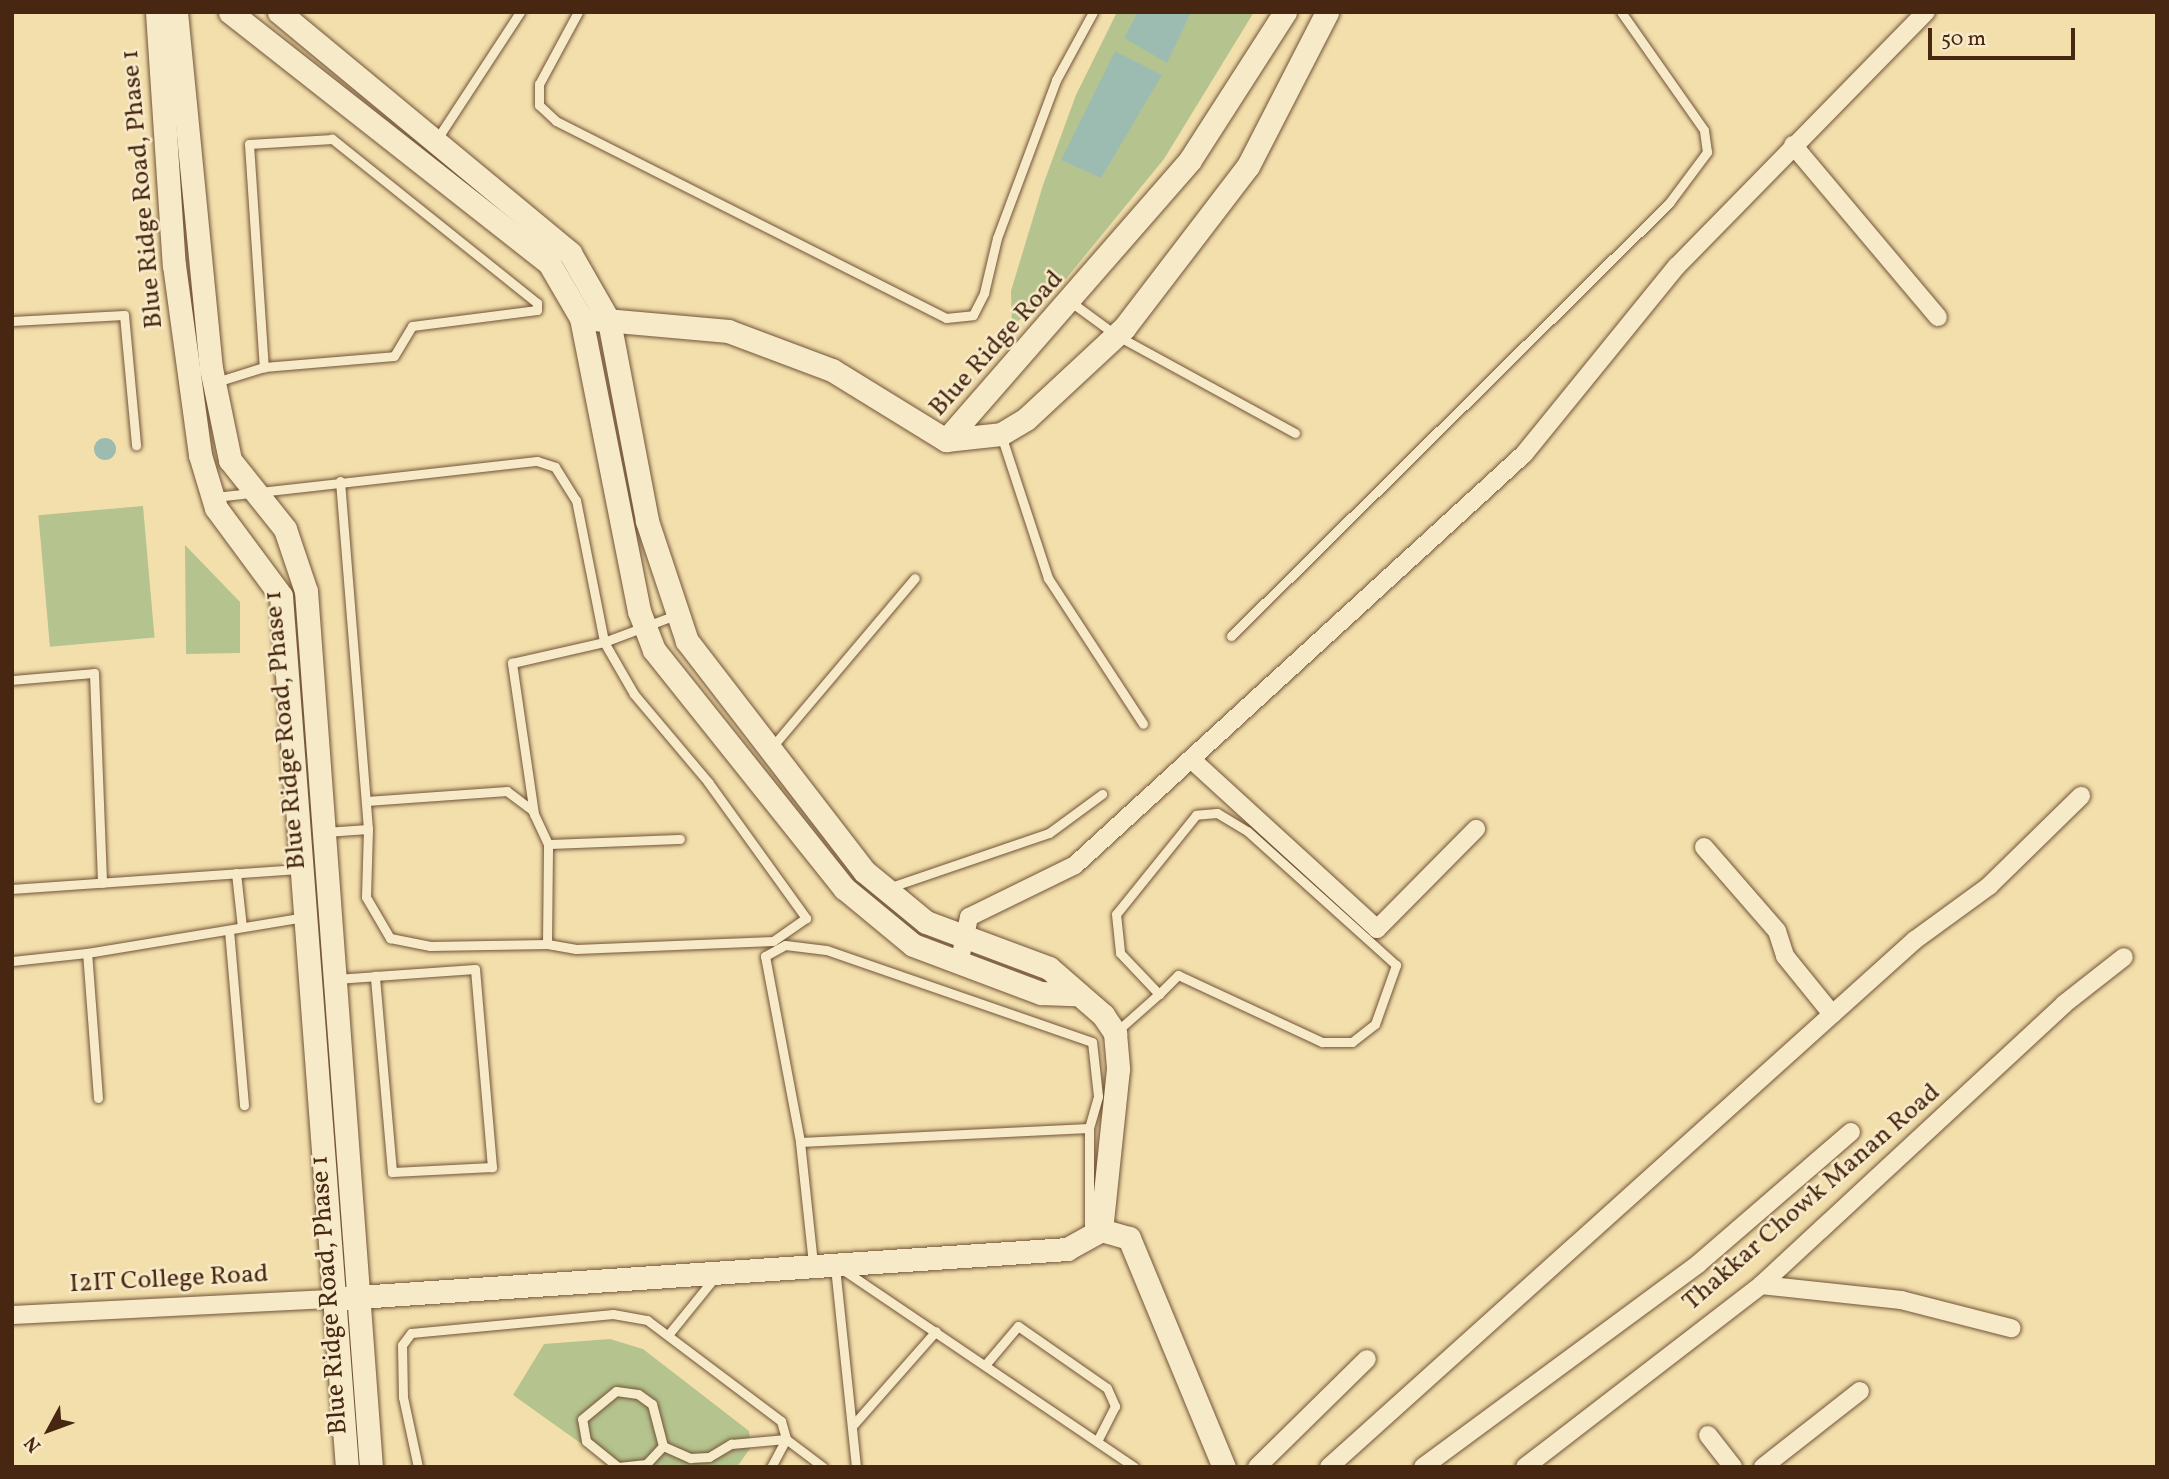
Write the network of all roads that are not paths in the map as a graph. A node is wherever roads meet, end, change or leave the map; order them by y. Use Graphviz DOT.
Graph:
graph roads {
  1 [pos="157,12"];
  2 [pos="176,12"];
  3 [pos="230,12"];
  4 [pos="279,12"];
  5 [pos="520,12"];
  6 [pos="578,12"];
  7 [pos="1093,12"];
  8 [pos="1285,12"];
  9 [pos="1327,12"];
  10 [pos="1621,12"];
  11 [pos="1926,12"];
  12 [pos="436,139"];
  13 [pos="1794,145"];
  14 [pos="1071,302"];
  15 [pos="1938,317"];
  16 [pos="581,318"];
  17 [pos="12,321"];
  18 [pos="609,321"];
  19 [pos="1116,335"];
  20 [pos="264,367"];
  21 [pos="213,383"];
  22 [pos="1295,433"];
  23 [pos="1000,434"];
  24 [pos="946,440"];
  25 [pos="136,446"];
  26 [pos="340,481"];
  27 [pos="254,490"];
  28 [pos="213,498"];
  29 [pos="915,578"];
  30 [pos="676,615"];
  31 [pos="644,626"];
  32 [pos="1231,636"];
  33 [pos="604,642"];
  34 [pos="12,680"];
  35 [pos="1143,724"];
  36 [pos="769,750"];
  37 [pos="1191,759"];
  38 [pos="1102,794"];
  39 [pos="2081,796"];
  40 [pos="366,801"];
  41 [pos="534,814"];
  42 [pos="368,829"];
  43 [pos="1476,829"];
  44 [pos="323,832"];
  45 [pos="680,839"];
  46 [pos="548,845"];
  47 [pos="1704,847"];
  48 [pos="301,869"];
  49 [pos="236,873"];
  50 [pos="102,883"];
  51 [pos="12,889"];
  52 [pos="882,890"];
  53 [pos="304,917"];
  54 [pos="242,928"];
  55 [pos="229,930"];
  56 [pos="964,938"];
  57 [pos="547,944"];
  58 [pos="87,953"];
  59 [pos="2124,957"];
  60 [pos="12,961"];
  61 [pos="959,964"];
  62 [pos="375,976"];
  63 [pos="334,979"];
  64 [pos="1075,994"];
  65 [pos="1159,994"];
  66 [pos="1832,1014"];
  67 [pos="1115,1033"];
  68 [pos="98,1098"];
  69 [pos="244,1105"];
  70 [pos="1090,1128"];
  71 [pos="1851,1132"];
  72 [pos="800,1142"];
  73 [pos="1095,1233"];
  74 [pos="824,1266"];
  75 [pos="715,1276"];
  76 [pos="1761,1285"];
  77 [pos="357,1298"];
  78 [pos="330,1299"];
  79 [pos="12,1315"];
  80 [pos="2011,1328"];
  81 [pos="936,1331"];
  82 [pos="668,1335"];
  83 [pos="1367,1359"];
  84 [pos="985,1365"];
  85 [pos="1860,1391"];
  86 [pos="853,1425"];
  87 [pos="1708,1436"];
  88 [pos="786,1439"];
  89 [pos="1097,1441"];
  90 [pos="663,1446"];
  91 [pos="347,1467"];
  92 [pos="371,1467"];
  93 [pos="418,1467"];
  94 [pos="771,1467"];
  95 [pos="823,1467"];
  96 [pos="856,1467"];
  97 [pos="1134,1467"];
  98 [pos="1224,1467"];
  99 [pos="1257,1467"];
  100 [pos="1329,1467"];
  101 [pos="1423,1467"];
  102 [pos="1525,1467"];
  103 [pos="1733,1467"];
  104 [pos="1763,1467"];
  1 -- 28 [label="street, Blue Ridge Road, Phase 1"];
  2 -- 21 [label="street, Blue Ridge Road, Phase 1"];
  3 -- 16 [label="street"];
  4 -- 12 [label="street"];
  5 -- 12 [label="lane"];
  6 -- 7 [label="lane"];
  8 -- 14 [label="street, Blue Ridge Road"];
  9 -- 19 [label="street, Blue Ridge Road"];
  10 -- 32 [label="lane"];
  11 -- 13 [label="street"];
  12 -- 18 [label="street"];
  13 -- 15 [label="street"];
  13 -- 37 [label="street"];
  14 -- 19 [label="lane"];
  14 -- 24 [label="street, Blue Ridge Road"];
  16 -- 18 [label="street"];
  16 -- 31 [label="street"];
  17 -- 25 [label="lane"];
  18 -- 24 [label="street"];
  18 -- 30 [label="street"];
  19 -- 22 [label="lane"];
  19 -- 23 [label="street, Blue Ridge Road"];
  20 -- 20 [label="lane"];
  20 -- 21 [label="lane"];
  21 -- 27 [label="street, Blue Ridge Road, Phase 1"];
  23 -- 24 [label="street, Blue Ridge Road"];
  23 -- 35 [label="lane"];
  26 -- 27 [label="lane"];
  26 -- 33 [label="lane"];
  26 -- 40 [label="lane"];
  27 -- 28 [label="lane"];
  27 -- 44 [label="street, Blue Ridge Road, Phase 1"];
  28 -- 48 [label="street, Blue Ridge Road, Phase 1"];
  29 -- 36 [label="lane"];
  30 -- 31 [label="lane"];
  30 -- 36 [label="street"];
  31 -- 33 [label="lane"];
  31 -- 61 [label="street"];
  33 -- 41 [label="lane"];
  33 -- 57 [label="lane"];
  34 -- 50 [label="lane"];
  36 -- 52 [label="street"];
  37 -- 43 [label="street"];
  37 -- 56 [label="street"];
  38 -- 52 [label="lane"];
  39 -- 66 [label="street"];
  40 -- 41 [label="lane"];
  40 -- 42 [label="lane"];
  41 -- 46 [label="lane"];
  42 -- 44 [label="lane"];
  42 -- 57 [label="lane"];
  44 -- 63 [label="street, Blue Ridge Road, Phase 1"];
  45 -- 46 [label="lane"];
  46 -- 57 [label="lane"];
  47 -- 66 [label="street"];
  48 -- 49 [label="lane"];
  48 -- 53 [label="street, Blue Ridge Road, Phase 1"];
  49 -- 50 [label="lane"];
  49 -- 54 [label="lane"];
  50 -- 51 [label="lane"];
  52 -- 56 [label="street"];
  53 -- 54 [label="lane"];
  53 -- 78 [label="street, Blue Ridge Road, Phase 1"];
  54 -- 55 [label="lane"];
  55 -- 58 [label="lane"];
  55 -- 69 [label="lane"];
  56 -- 61 [label="street"];
  56 -- 64 [label="street"];
  58 -- 60 [label="lane"];
  58 -- 68 [label="lane"];
  59 -- 76 [label="street, Thakkar Chowk Manan Road"];
  61 -- 64 [label="street"];
  62 -- 62 [label="lane"];
  62 -- 63 [label="lane"];
  63 -- 77 [label="street, Blue Ridge Road, Phase 1"];
  64 -- 67 [label="street"];
  65 -- 65 [label="lane"];
  65 -- 67 [label="lane"];
  66 -- 100 [label="street"];
  67 -- 73 [label="street"];
  70 -- 72 [label="lane"];
  70 -- 72 [label="lane"];
  70 -- 73 [label="lane"];
  71 -- 101 [label="street"];
  72 -- 74 [label="lane"];
  73 -- 74 [label="street"];
  73 -- 98 [label="street"];
  74 -- 75 [label="street"];
  74 -- 81 [label="lane"];
  74 -- 86 [label="lane"];
  75 -- 77 [label="street"];
  75 -- 82 [label="lane"];
  76 -- 80 [label="street"];
  76 -- 102 [label="street, Thakkar Chowk Manan Road"];
  77 -- 78 [label="street"];
  77 -- 92 [label="street, Blue Ridge Road, Phase 1"];
  78 -- 79 [label="street, I2IT College Road"];
  78 -- 91 [label="street, Blue Ridge Road, Phase 1"];
  81 -- 84 [label="lane"];
  81 -- 86 [label="lane"];
  82 -- 88 [label="lane"];
  82 -- 93 [label="lane"];
  83 -- 99 [label="street"];
  84 -- 89 [label="lane"];
  84 -- 89 [label="lane"];
  85 -- 104 [label="street"];
  86 -- 96 [label="lane"];
  87 -- 103 [label="street"];
  88 -- 90 [label="lane"];
  88 -- 94 [label="lane"];
  88 -- 95 [label="lane"];
  89 -- 97 [label="lane"];
  90 -- 90 [label="lane"];
}
